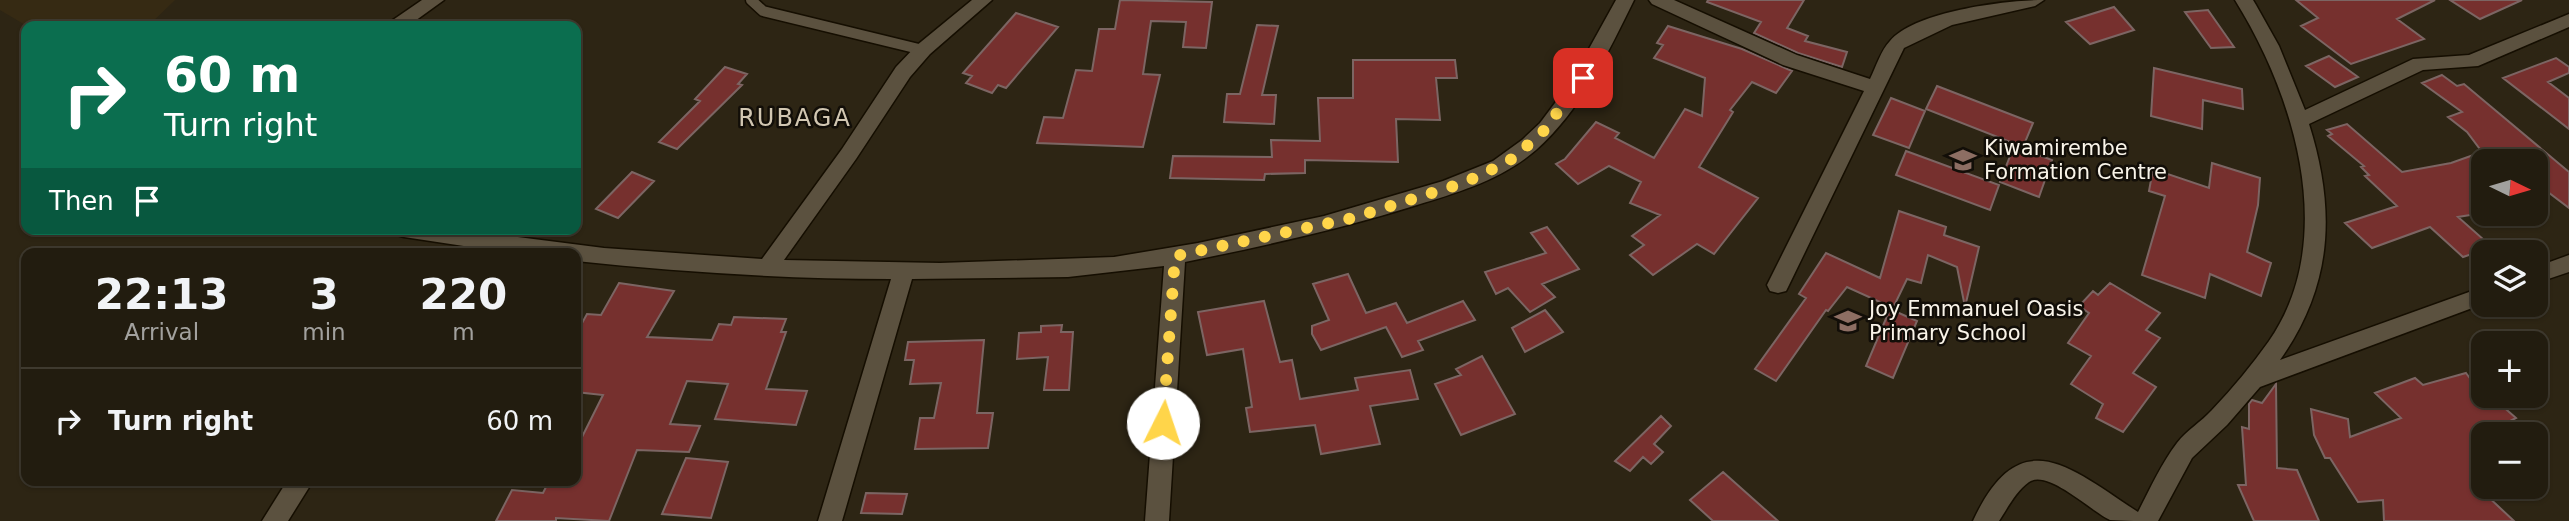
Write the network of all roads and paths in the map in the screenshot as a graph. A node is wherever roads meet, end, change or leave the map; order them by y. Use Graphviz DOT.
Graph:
graph roads {
  1 [pos="435,0"];
  2 [pos="751,0"];
  3 [pos="983,0"];
  4 [pos="1625,0"];
  5 [pos="1658,0"];
  6 [pos="2035,0"];
  7 [pos="2244,0"];
  8 [pos="2569,20"];
  9 [pos="404,21"];
  10 [pos="923,50"];
  11 [pos="1874,87"];
  12 [pos="2301,120"];
  13 [pos="422,235"];
  14 [pos="455,246"];
  15 [pos="482,248"];
  16 [pos="581,255"];
  17 [pos="1175,256"];
  18 [pos="2569,263"];
  19 [pos="766,269"];
  20 [pos="904,271"];
  21 [pos="2548,271"];
  22 [pos="1779,285"];
  23 [pos="2471,299"];
  24 [pos="2248,382"];
  25 [pos="298,486"];
  26 [pos="274,521"];
  27 [pos="830,521"];
  28 [pos="1157,521"];
  29 [pos="1985,521"];
  30 [pos="2132,521"];
  31 [pos="2146,521"];
  1 -- 9 [label="street"];
  2 -- 10 [label="lane"];
  3 -- 10 [label="street"];
  4 -- 17 [label="street"];
  5 -- 11 [label="street"];
  6 -- 11 [label="street"];
  7 -- 12 [label="street"];
  8 -- 12 [label="street"];
  10 -- 19 [label="street"];
  11 -- 22 [label="street"];
  12 -- 24 [label="street"];
  13 -- 14 [label="street"];
  14 -- 15 [label="street"];
  16 -- 19 [label="street"];
  17 -- 20 [label="street"];
  17 -- 28 [label="street"];
  18 -- 21 [label="street"];
  19 -- 20 [label="street"];
  20 -- 27 [label="street"];
  23 -- 24 [label="street"];
  24 -- 31 [label="street"];
  25 -- 26 [label="street"];
  29 -- 30 [label="street"];
}
